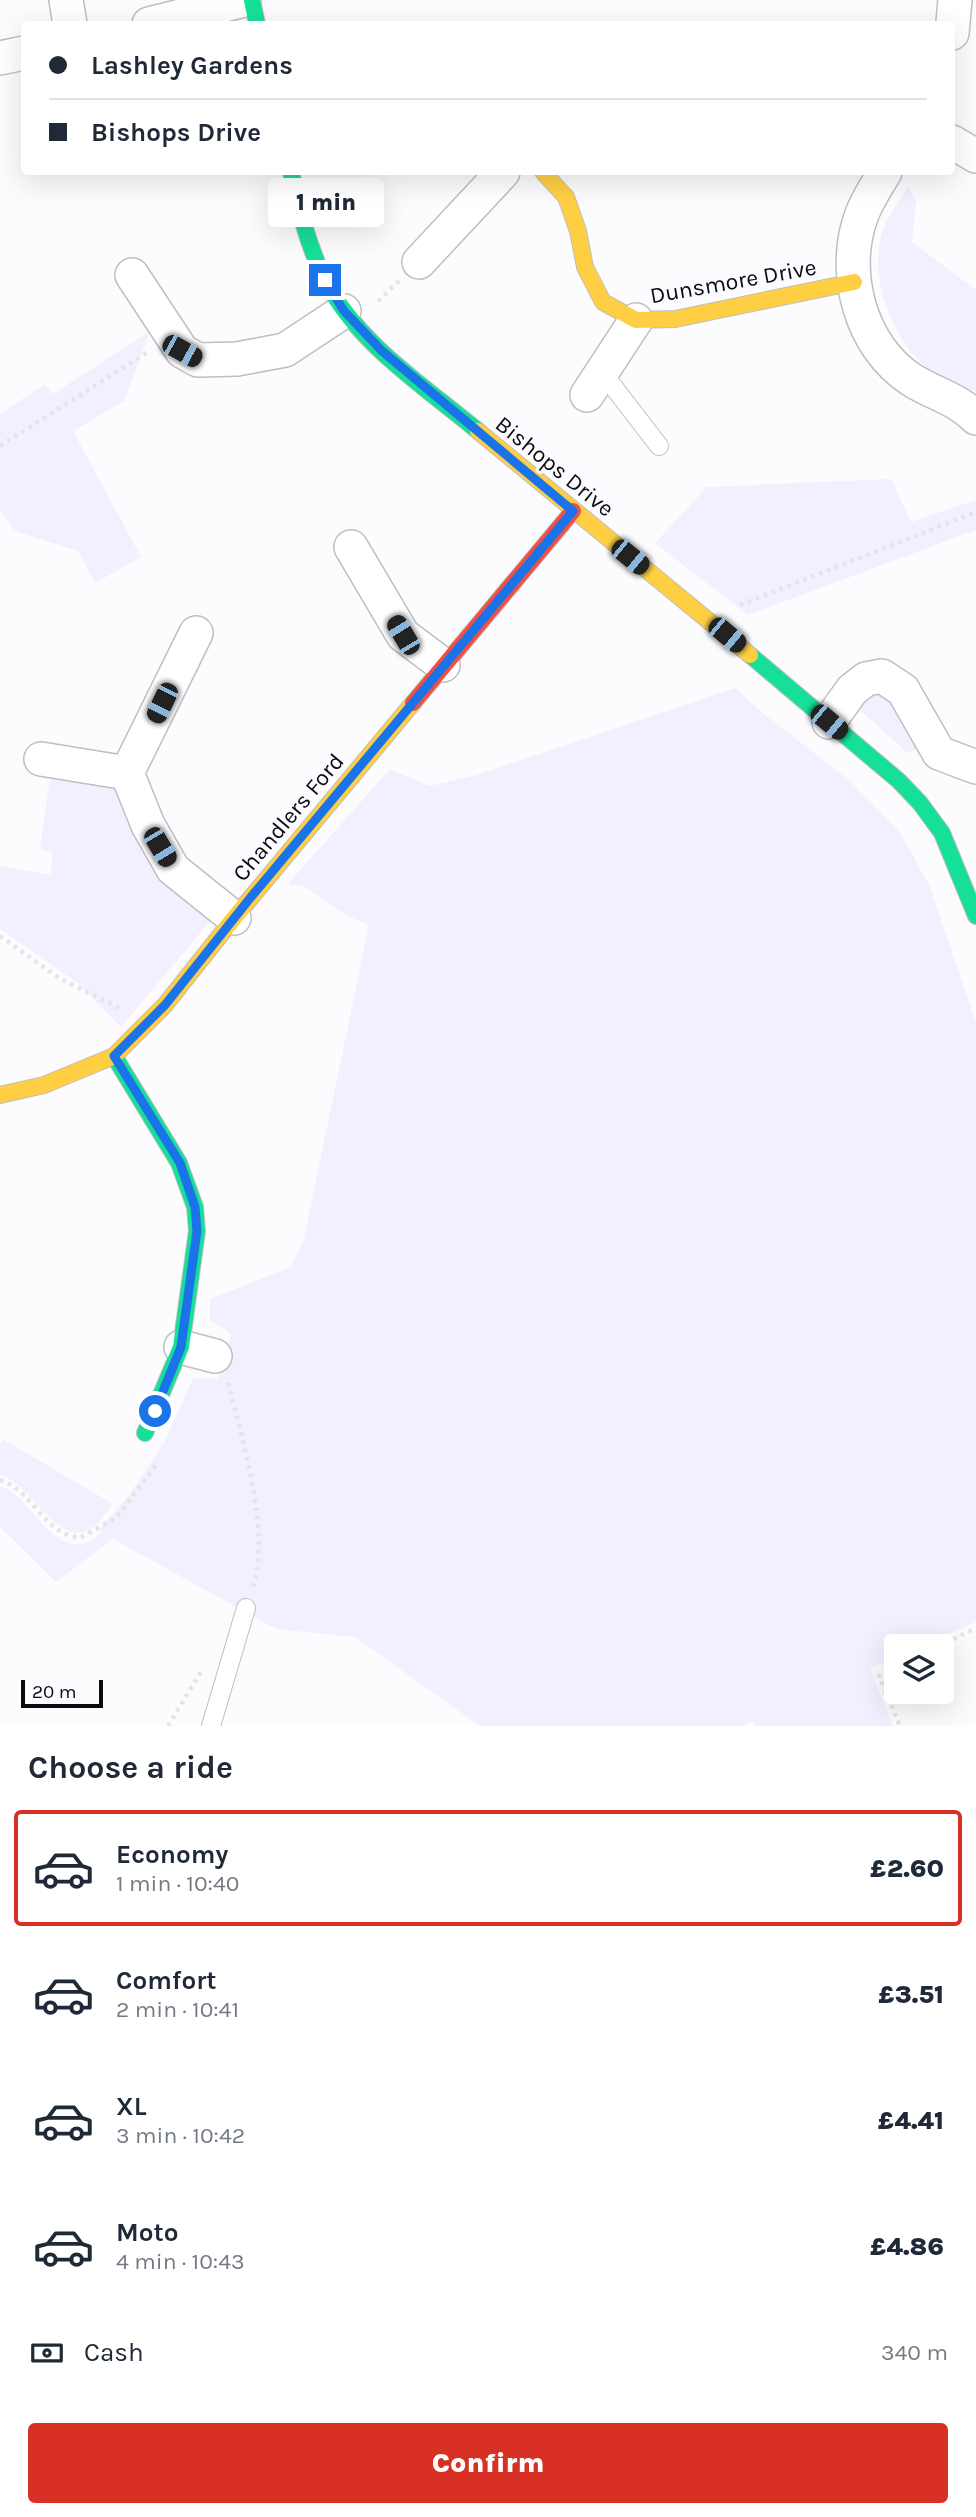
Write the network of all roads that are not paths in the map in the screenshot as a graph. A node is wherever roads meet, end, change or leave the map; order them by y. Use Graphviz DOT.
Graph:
graph roads {
  1 [pos="66,0"];
  2 [pos="244,0"];
  3 [pos="252,0"];
  4 [pos="955,0"];
  5 [pos="70,21"];
  6 [pos="161,21"];
  7 [pos="256,21"];
  8 [pos="953,21"];
  9 [pos="21,54"];
  10 [pos="0,58"];
  11 [pos="955,144"];
  12 [pos="976,156"];
  13 [pos="291,175"];
  14 [pos="500,175"];
  15 [pos="546,175"];
  16 [pos="873,175"];
  17 [pos="419,262"];
  18 [pos="132,275"];
  19 [pos="854,282"];
  20 [pos="349,317"];
  21 [pos="636,320"];
  22 [pos="595,383"];
  23 [pos="976,418"];
  24 [pos="659,446"];
  25 [pos="573,511"];
  26 [pos="351,547"];
  27 [pos="196,633"];
  28 [pos="443,665"];
  29 [pos="829,722"];
  30 [pos="41,759"];
  31 [pos="976,767"];
  32 [pos="127,773"];
  33 [pos="976,916"];
  34 [pos="234,918"];
  35 [pos="114,1056"];
  36 [pos="0,1095"];
  37 [pos="181,1347"];
  38 [pos="215,1356"];
  39 [pos="145,1433"];
  40 [pos="246,1608"];
  41 [pos="211,1726"];
  1 -- 5 [label="street"];
  2 -- 6 [label="street"];
  3 -- 7 [label="street"];
  4 -- 8 [label="street"];
  9 -- 10 [label="street"];
  11 -- 12 [label="street"];
  13 -- 20 [label="street, Bishops Drive"];
  14 -- 17 [label="street"];
  15 -- 21 [label="street, Dunsmore Drive"];
  16 -- 19 [label="street"];
  18 -- 20 [label="street"];
  19 -- 21 [label="street, Dunsmore Drive"];
  19 -- 23 [label="street"];
  20 -- 25 [label="street, Bishops Drive"];
  21 -- 22 [label="street"];
  22 -- 24 [label="lane"];
  25 -- 28 [label="street, Chandlers Ford"];
  25 -- 29 [label="street, Bishops Drive"];
  26 -- 28 [label="street"];
  27 -- 32 [label="street"];
  28 -- 34 [label="street, Chandlers Ford"];
  29 -- 31 [label="street"];
  29 -- 33 [label="street, Bishops Drive"];
  30 -- 32 [label="street"];
  32 -- 34 [label="street"];
  34 -- 35 [label="street, Chandlers Ford"];
  35 -- 36 [label="street, Chandlers Ford"];
  35 -- 37 [label="street"];
  37 -- 38 [label="street"];
  37 -- 39 [label="street"];
  40 -- 41 [label="lane"];
}
